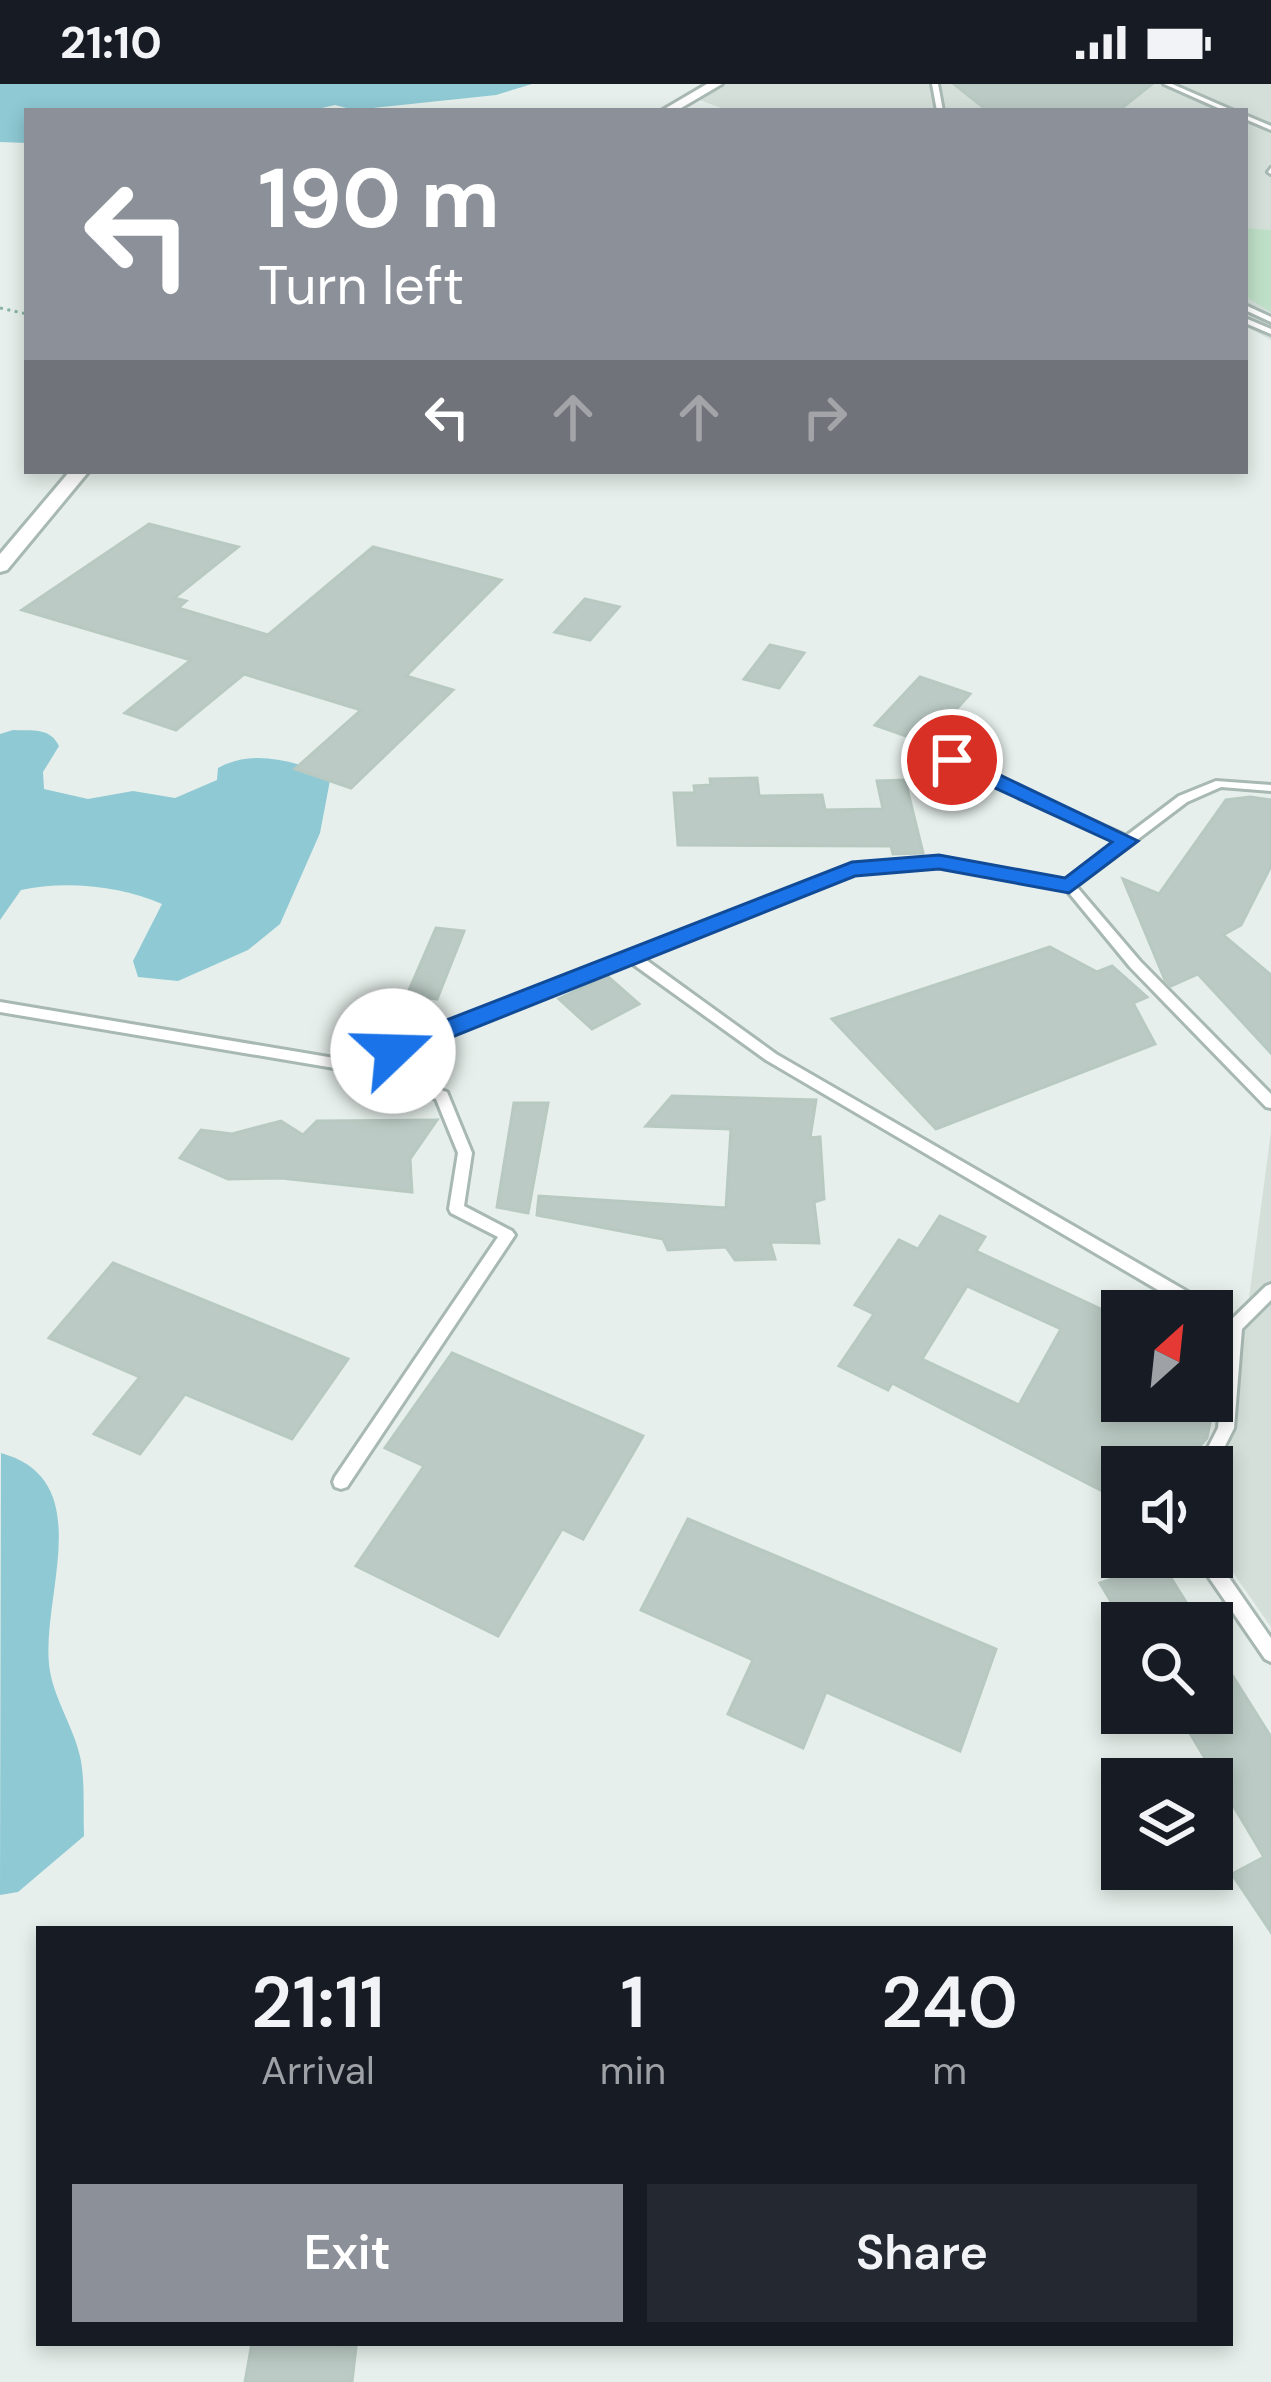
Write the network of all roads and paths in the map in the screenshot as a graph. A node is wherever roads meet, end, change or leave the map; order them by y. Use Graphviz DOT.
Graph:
graph roads {
  1 [pos="716,84"];
  2 [pos="1167,84"];
  3 [pos="1182,90"];
  4 [pos="673,108"];
  5 [pos="1185,108"];
  6 [pos="1224,108"];
  7 [pos="78,474"];
  8 [pos="0,539"];
  9 [pos="22,542"];
  10 [pos="0,566"];
  11 [pos="952,760"];
  12 [pos="1271,788"];
  13 [pos="1127,841"];
  14 [pos="1069,886"];
  15 [pos="635,959"];
  16 [pos="0,1007"];
  17 [pos="353,1066"];
  18 [pos="1271,1103"];
  19 [pos="1172,1290"];
  20 [pos="1271,1290"];
  21 [pos="1234,1327"];
  22 [pos="1217,1446"];
  23 [pos="341,1482"];
  24 [pos="1219,1578"];
  25 [pos="1271,1653"];
  1 -- 4 [label="street"];
  2 -- 3 [label="lane"];
  3 -- 5 [label="lane"];
  3 -- 6 [label="lane"];
  7 -- 9 [label="street"];
  8 -- 9 [label="street"];
  9 -- 10 [label="street"];
  11 -- 13 [label="lane"];
  12 -- 13 [label="lane"];
  13 -- 14 [label="lane"];
  14 -- 15 [label="lane"];
  14 -- 18 [label="lane"];
  15 -- 17 [label="lane"];
  15 -- 19 [label="lane"];
  16 -- 17 [label="lane"];
  17 -- 23 [label="lane"];
  20 -- 21 [label="lane"];
  21 -- 22 [label="lane"];
  24 -- 25 [label="lane"];
}
